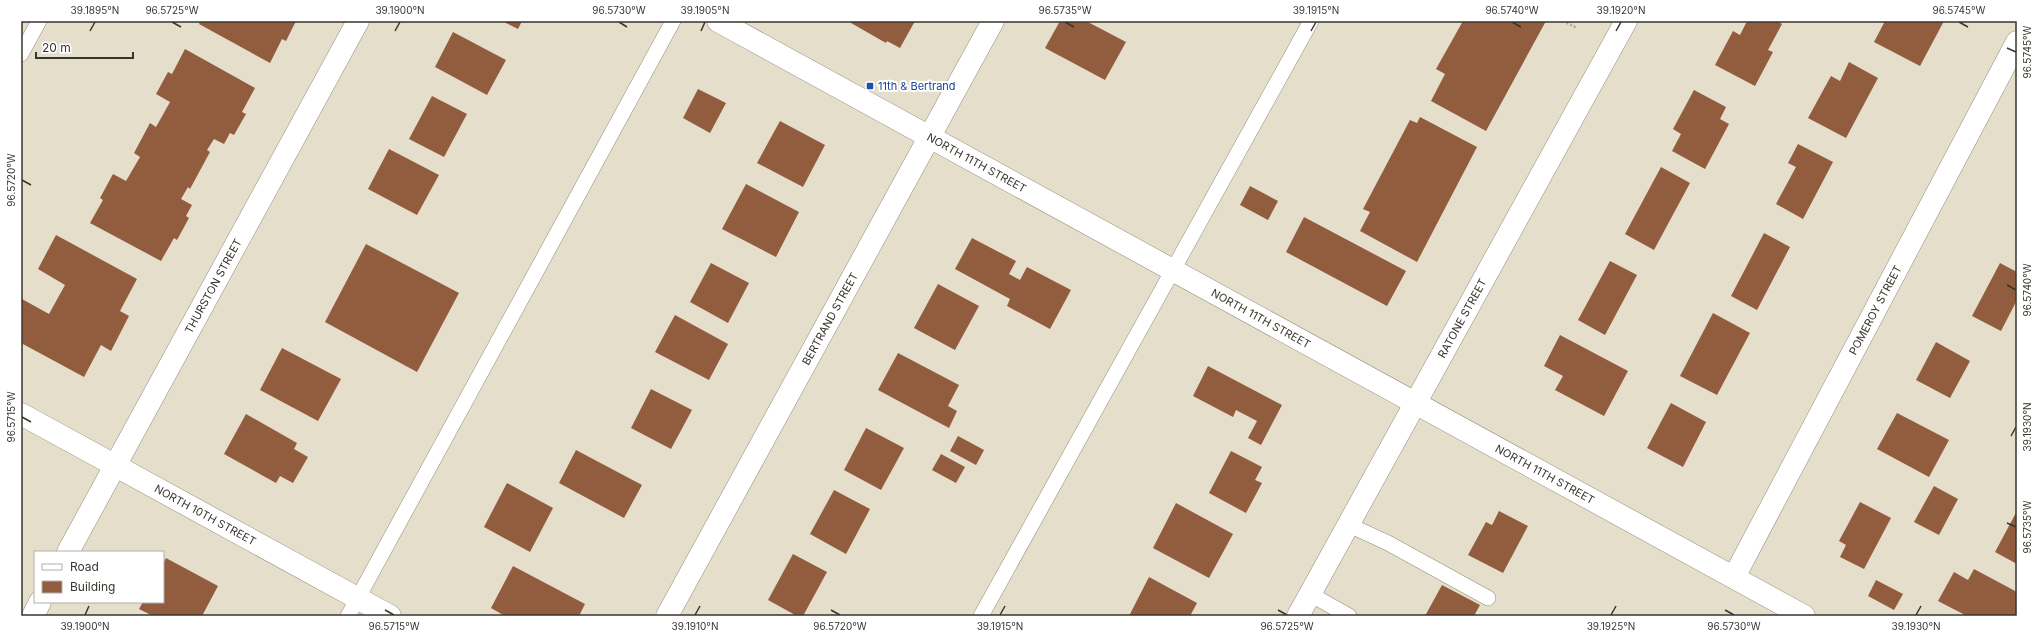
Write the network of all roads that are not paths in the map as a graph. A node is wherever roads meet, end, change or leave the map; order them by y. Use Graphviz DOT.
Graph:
graph roads {
  1 [pos="39,21"];
  2 [pos="358,21"];
  3 [pos="673,21"];
  4 [pos="718,21"];
  5 [pos="993,21"];
  6 [pos="1311,21"];
  7 [pos="1626,21"];
  8 [pos="2017,42"];
  9 [pos="21,54"];
  10 [pos="930,137"];
  11 [pos="1173,270"];
  12 [pos="1415,403"];
  13 [pos="21,414"];
  14 [pos="115,466"];
  15 [pos="1349,525"];
  16 [pos="69,551"];
  17 [pos="1734,577"];
  18 [pos="1310,594"];
  19 [pos="1488,598"];
  20 [pos="40,603"];
  21 [pos="352,607"];
  22 [pos="33,616"];
  23 [pos="390,616"];
  24 [pos="667,616"];
  25 [pos="981,616"];
  26 [pos="1298,616"];
  27 [pos="1349,616"];
  28 [pos="1804,616"];
  1 -- 9 [label="lane"];
  2 -- 14 [label="street, THURSTON STREET"];
  3 -- 21 [label="lane"];
  4 -- 10 [label="street, NORTH 11TH STREET"];
  5 -- 10 [label="street, BERTRAND STREET"];
  6 -- 11 [label="lane"];
  7 -- 12 [label="street, RATONE STREET"];
  8 -- 17 [label="street, POMEROY STREET"];
  10 -- 11 [label="street, NORTH 11TH STREET"];
  10 -- 24 [label="street, BERTRAND STREET"];
  11 -- 12 [label="street, NORTH 11TH STREET"];
  11 -- 25 [label="lane"];
  12 -- 15 [label="street, RATONE STREET"];
  12 -- 17 [label="street, NORTH 11TH STREET"];
  13 -- 14 [label="street, NORTH 10TH STREET"];
  14 -- 16 [label="street, THURSTON STREET"];
  14 -- 21 [label="street, NORTH 10TH STREET"];
  15 -- 18 [label="street, RATONE STREET"];
  15 -- 19 [label="lane"];
  17 -- 28 [label="street, NORTH 11TH STREET"];
  18 -- 26 [label="street, RATONE STREET"];
  18 -- 27 [label="lane"];
  20 -- 22 [label="street"];
  21 -- 23 [label="street, NORTH 10TH STREET"];
}
